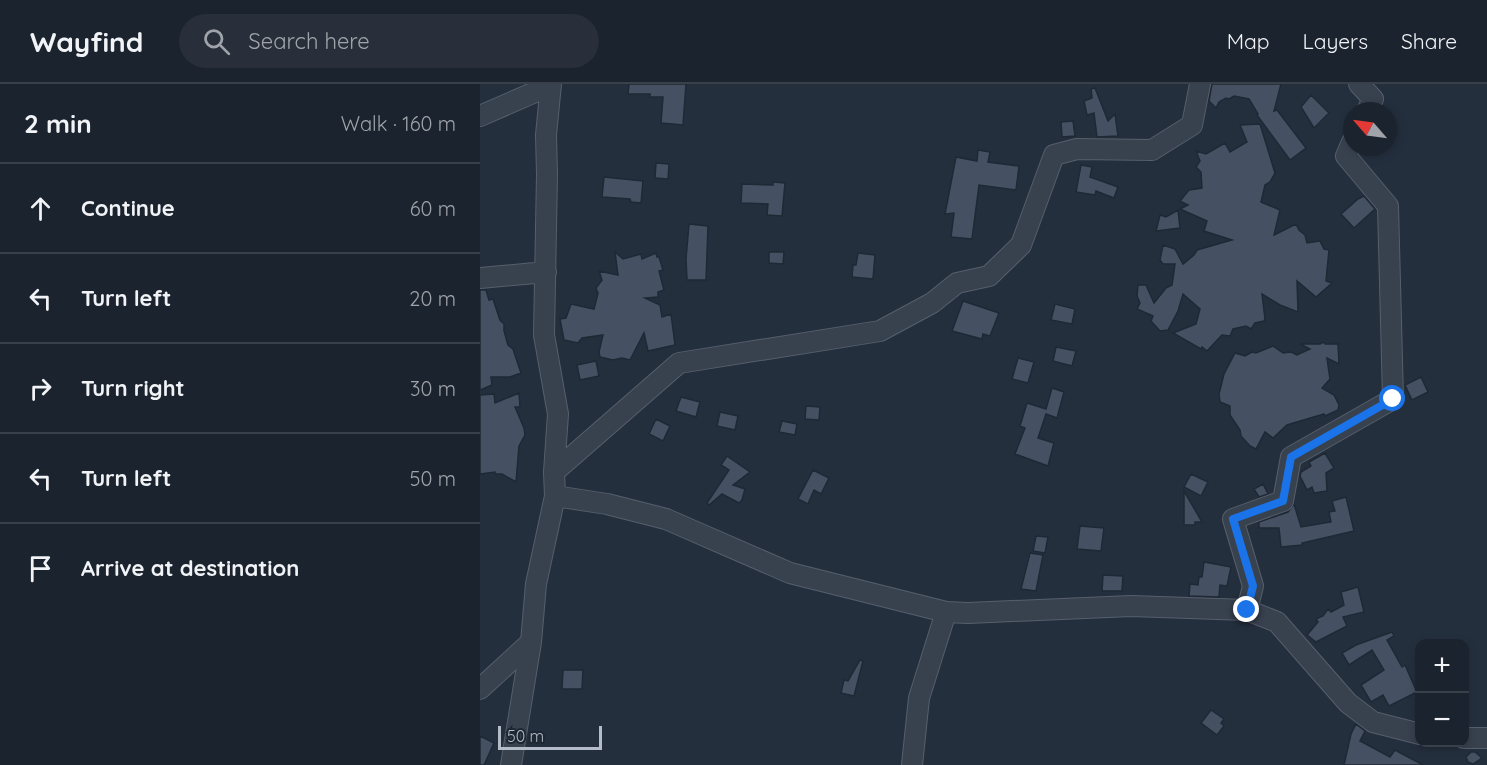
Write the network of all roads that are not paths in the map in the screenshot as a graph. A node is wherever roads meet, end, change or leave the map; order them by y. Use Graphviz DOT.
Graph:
graph roads {
  1 [pos="551,84"];
  2 [pos="1200,84"];
  3 [pos="1359,84"];
  4 [pos="1372,102"];
  5 [pos="480,116"];
  6 [pos="1346,156"];
  7 [pos="546,272"];
  8 [pos="480,278"];
  9 [pos="554,472"];
  10 [pos="555,496"];
  11 [pos="1247,610"];
  12 [pos="946,612"];
  13 [pos="531,642"];
  14 [pos="480,689"];
  15 [pos="1415,733"];
  16 [pos="1469,738"];
  17 [pos="1487,738"];
  18 [pos="511,765"];
  19 [pos="912,765"];
  1 -- 5 [label="street"];
  1 -- 7 [label="street"];
  2 -- 9 [label="street"];
  3 -- 4 [label="street"];
  6 -- 11 [label="street"];
  7 -- 8 [label="street"];
  7 -- 9 [label="street"];
  9 -- 10 [label="street"];
  10 -- 12 [label="street"];
  10 -- 13 [label="street"];
  11 -- 12 [label="street"];
  11 -- 15 [label="street"];
  12 -- 19 [label="street"];
  13 -- 14 [label="street"];
  13 -- 18 [label="street"];
  16 -- 17 [label="street"];
}
